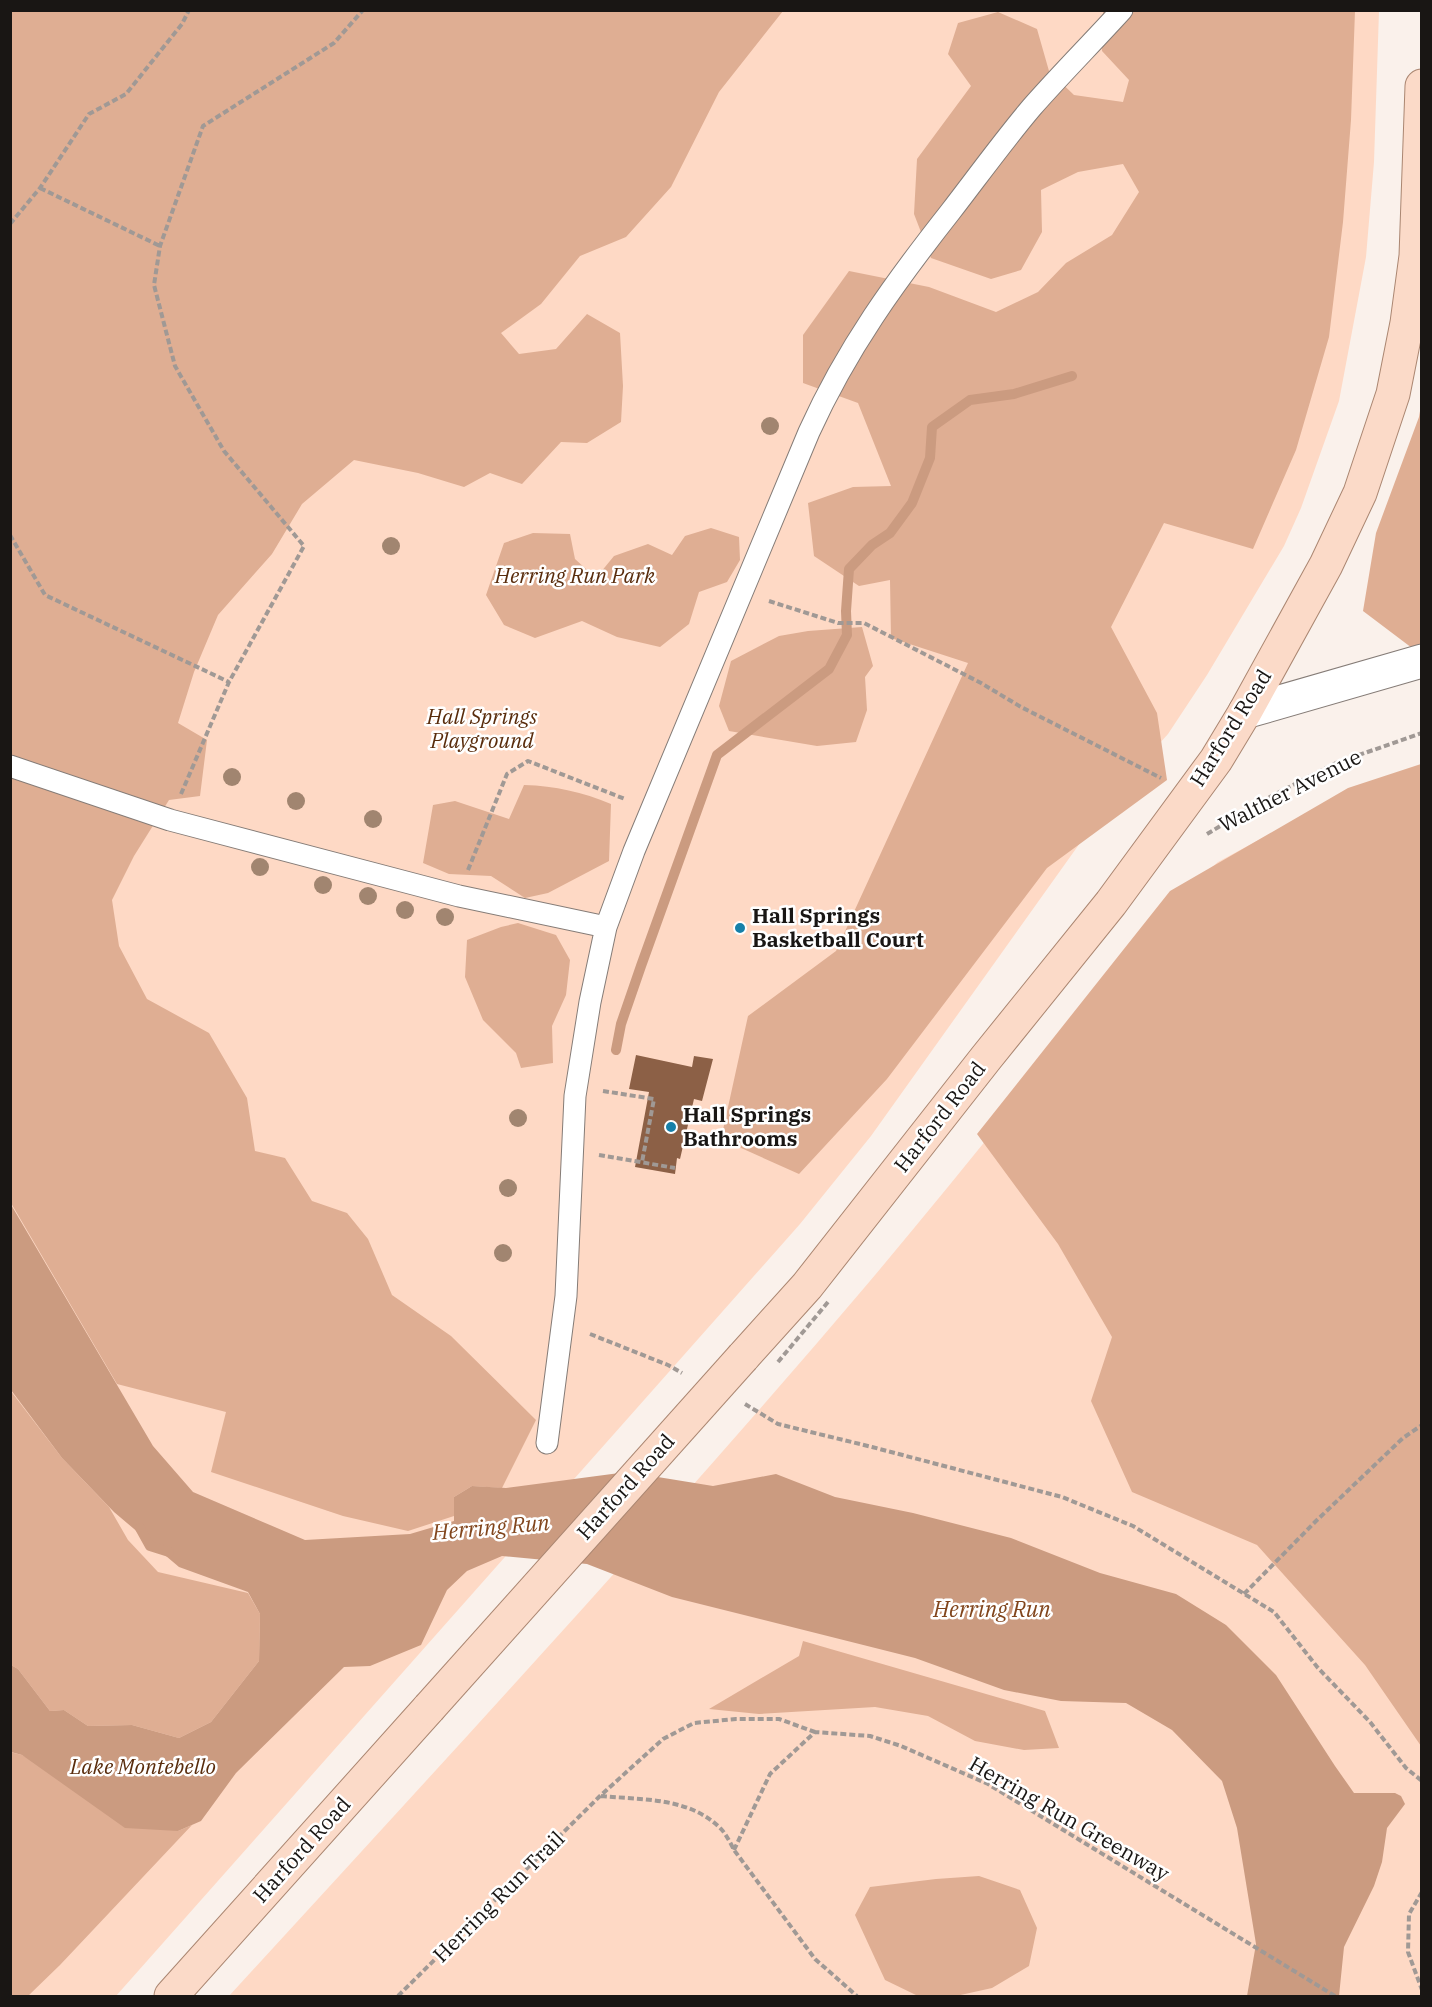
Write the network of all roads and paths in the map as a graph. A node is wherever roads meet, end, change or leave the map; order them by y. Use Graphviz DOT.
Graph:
graph roads {
  1 [pos="189,10"];
  2 [pos="363,10"];
  3 [pos="1122,10"];
  4 [pos="1422,86"];
  5 [pos="40,188"];
  6 [pos="10,224"];
  7 [pos="160,246"];
  8 [pos="10,535"];
  9 [pos="741,591"];
  10 [pos="1422,662"];
  11 [pos="229,682"];
  12 [pos="1245,712"];
  13 [pos="1422,733"];
  14 [pos="10,766"];
  15 [pos="1192,793"];
  16 [pos="651,809"];
  17 [pos="170,820"];
  18 [pos="1203,836"];
  19 [pos="459,896"];
  20 [pos="606,927"];
  21 [pos="576,1087"];
  22 [pos="572,1149"];
  23 [pos="642,1162"];
  24 [pos="675,1168"];
  25 [pos="566,1296"];
  26 [pos="668,1365"];
  27 [pos="1422,1425"];
  28 [pos="825,1436"];
  29 [pos="547,1443"];
  30 [pos="1244,1594"];
  31 [pos="815,1732"];
  32 [pos="1422,1781"];
  33 [pos="600,1796"];
  34 [pos="734,1850"];
  35 [pos="1422,1892"];
  36 [pos="1422,1990"];
  37 [pos="171,1996"];
  38 [pos="398,1996"];
  39 [pos="857,1996"];
  40 [pos="1335,1996"];
  1 -- 5 [label="path"];
  2 -- 7 [label="path"];
  3 -- 9 [label="lane"];
  4 -- 12 [label="main road, Harford Road"];
  5 -- 6 [label="path"];
  5 -- 7 [label="path"];
  7 -- 11 [label="path"];
  8 -- 11 [label="path"];
  9 -- 15 [label="path"];
  9 -- 16 [label="lane"];
  10 -- 12 [label="main road"];
  11 -- 17 [label="path"];
  12 -- 15 [label="main road, Harford Road"];
  13 -- 18 [label="path, Walther Avenue"];
  14 -- 17 [label="lane"];
  15 -- 37 [label="main road, Harford Road, bridge"];
  16 -- 19 [label="path"];
  16 -- 20 [label="lane"];
  17 -- 19 [label="lane"];
  19 -- 20 [label="lane"];
  20 -- 21 [label="lane"];
  21 -- 22 [label="lane"];
  21 -- 23 [label="path"];
  22 -- 23 [label="path"];
  22 -- 25 [label="lane"];
  23 -- 24 [label="path"];
  25 -- 26 [label="path"];
  25 -- 29 [label="lane"];
  27 -- 30 [label="path"];
  28 -- 30 [label="path"];
  30 -- 32 [label="path"];
  31 -- 33 [label="path, Herring Run Trail"];
  31 -- 34 [label="path"];
  31 -- 40 [label="path, Herring Run Greenway"];
  33 -- 34 [label="path"];
  33 -- 38 [label="path, Herring Run Trail"];
  34 -- 39 [label="path"];
  35 -- 36 [label="path"];
}
